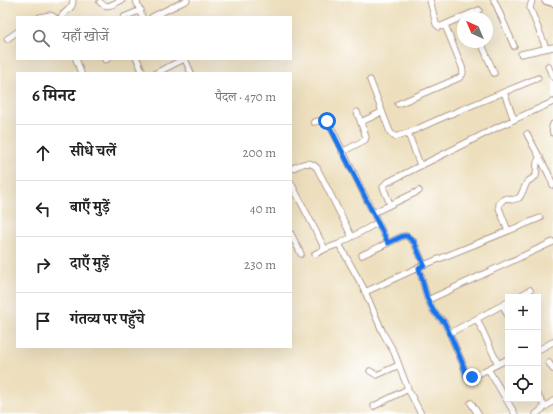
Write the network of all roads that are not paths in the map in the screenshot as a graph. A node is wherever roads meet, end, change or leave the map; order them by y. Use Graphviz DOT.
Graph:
graph roads {
  1 [pos="73,0"];
  2 [pos="122,0"];
  3 [pos="136,0"];
  4 [pos="187,0"];
  5 [pos="430,0"];
  6 [pos="494,0"];
  7 [pos="532,0"];
  8 [pos="546,0"];
  9 [pos="100,2"];
  10 [pos="553,2"];
  11 [pos="140,10"];
  12 [pos="478,10"];
  13 [pos="475,12"];
  14 [pos="62,16"];
  15 [pos="126,16"];
  16 [pos="142,16"];
  17 [pos="154,16"];
  18 [pos="457,21"];
  19 [pos="445,25"];
  20 [pos="16,33"];
  21 [pos="7,39"];
  22 [pos="514,46"];
  23 [pos="553,47"];
  24 [pos="483,48"];
  25 [pos="546,48"];
  26 [pos="521,54"];
  27 [pos="76,60"];
  28 [pos="137,60"];
  29 [pos="183,60"];
  30 [pos="185,60"];
  31 [pos="548,66"];
  32 [pos="81,72"];
  33 [pos="143,72"];
  34 [pos="158,72"];
  35 [pos="191,72"];
  36 [pos="494,74"];
  37 [pos="538,78"];
  38 [pos="553,78"];
  39 [pos="370,80"];
  40 [pos="504,92"];
  41 [pos="553,102"];
  42 [pos="398,104"];
  43 [pos="357,112"];
  44 [pos="382,112"];
  45 [pos="514,120"];
  46 [pos="314,122"];
  47 [pos="361,122"];
  48 [pos="553,124"];
  49 [pos="408,133"];
  50 [pos="553,133"];
  51 [pos="527,134"];
  52 [pos="342,152"];
  53 [pos="540,157"];
  54 [pos="420,166"];
  55 [pos="292,169"];
  56 [pos="292,185"];
  57 [pos="553,185"];
  58 [pos="419,191"];
  59 [pos="390,204"];
  60 [pos="373,213"];
  61 [pos="540,218"];
  62 [pos="377,223"];
  63 [pos="508,231"];
  64 [pos="292,236"];
  65 [pos="352,236"];
  66 [pos="553,242"];
  67 [pos="388,243"];
  68 [pos="339,244"];
  69 [pos="325,250"];
  70 [pos="302,254"];
  71 [pos="315,254"];
  72 [pos="362,255"];
  73 [pos="422,267"];
  74 [pos="530,290"];
  75 [pos="365,292"];
  76 [pos="523,294"];
  77 [pos="428,300"];
  78 [pos="505,305"];
  79 [pos="477,319"];
  80 [pos="450,334"];
  81 [pos="553,342"];
  82 [pos="541,348"];
  83 [pos="505,360"];
  84 [pos="549,363"];
  85 [pos="498,364"];
  86 [pos="399,365"];
  87 [pos="488,369"];
  88 [pos="553,369"];
  89 [pos="370,371"];
  90 [pos="408,389"];
  91 [pos="541,401"];
  92 [pos="553,401"];
  93 [pos="471,403"];
  94 [pos="374,406"];
  95 [pos="545,407"];
  96 [pos="421,414"];
  97 [pos="478,414"];
  98 [pos="515,414"];
  99 [pos="536,414"];
  1 -- 14 [label="street"];
  2 -- 9 [label="street"];
  3 -- 11 [label="street"];
  4 -- 17 [label="street"];
  5 -- 19 [label="street"];
  6 -- 22 [label="street"];
  7 -- 25 [label="street"];
  8 -- 10 [label="street"];
  11 -- 15 [label="street"];
  11 -- 16 [label="street"];
  12 -- 13 [label="street"];
  18 -- 19 [label="street"];
  19 -- 42 [label="street"];
  20 -- 21 [label="street"];
  23 -- 25 [label="street"];
  24 -- 36 [label="street"];
  25 -- 26 [label="street"];
  27 -- 32 [label="street"];
  28 -- 33 [label="street"];
  29 -- 34 [label="street"];
  30 -- 35 [label="street"];
  31 -- 38 [label="street"];
  37 -- 40 [label="street"];
  39 -- 44 [label="street"];
  40 -- 45 [label="street"];
  40 -- 49 [label="street"];
  41 -- 45 [label="street"];
  43 -- 47 [label="street"];
  44 -- 47 [label="street"];
  44 -- 49 [label="street"];
  45 -- 54 [label="street"];
  46 -- 52 [label="street"];
  47 -- 52 [label="street"];
  48 -- 50 [label="street"];
  49 -- 54 [label="street"];
  51 -- 53 [label="street"];
  52 -- 60 [label="street"];
  53 -- 57 [label="street"];
  53 -- 63 [label="street"];
  54 -- 59 [label="street"];
  55 -- 65 [label="street"];
  56 -- 69 [label="street"];
  58 -- 59 [label="street"];
  59 -- 60 [label="street"];
  60 -- 62 [label="street"];
  61 -- 63 [label="street"];
  62 -- 65 [label="street"];
  62 -- 67 [label="street"];
  63 -- 73 [label="street"];
  64 -- 70 [label="street"];
  65 -- 68 [label="street"];
  66 -- 77 [label="street"];
  67 -- 72 [label="street"];
  67 -- 73 [label="street"];
  68 -- 69 [label="street"];
  68 -- 75 [label="street"];
  69 -- 71 [label="street"];
  73 -- 75 [label="street"];
  73 -- 77 [label="street"];
  74 -- 76 [label="street"];
  75 -- 86 [label="street"];
  77 -- 80 [label="street"];
  78 -- 79 [label="street"];
  79 -- 80 [label="street"];
  79 -- 85 [label="street"];
  80 -- 87 [label="street"];
  81 -- 82 [label="street"];
  83 -- 85 [label="street"];
  84 -- 88 [label="street"];
  85 -- 87 [label="street"];
  86 -- 89 [label="street"];
  86 -- 90 [label="street"];
  87 -- 98 [label="street"];
  90 -- 94 [label="street"];
  90 -- 96 [label="street"];
  91 -- 95 [label="street"];
  92 -- 95 [label="street"];
  93 -- 97 [label="street"];
  95 -- 99 [label="street"];
}
